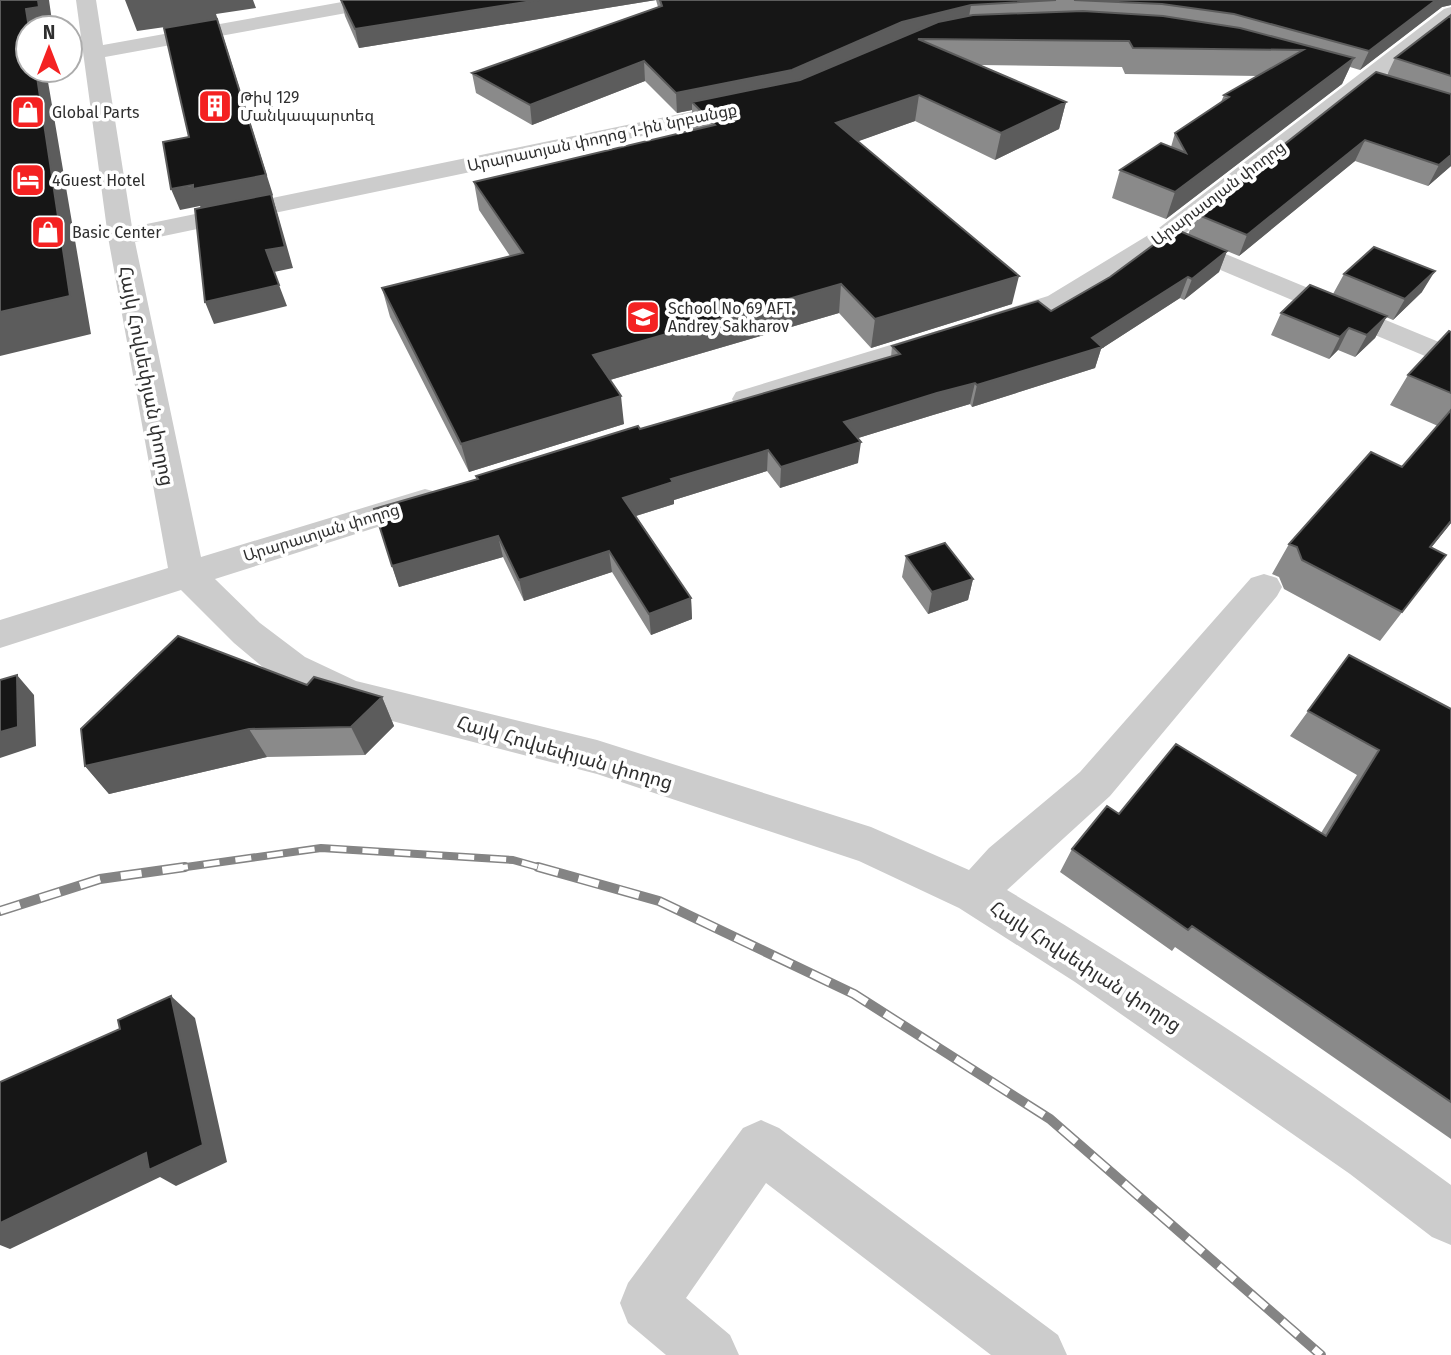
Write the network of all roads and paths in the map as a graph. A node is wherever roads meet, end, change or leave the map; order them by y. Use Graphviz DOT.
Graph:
graph roads {
  1 [pos="86,0"];
  2 [pos="386,0"];
  3 [pos="1451,13"];
  4 [pos="94,53"];
  5 [pos="1334,72"];
  6 [pos="1376,85"];
  7 [pos="771,102"];
  8 [pos="121,237"];
  9 [pos="1164,237"];
  10 [pos="1451,358"];
  11 [pos="725,406"];
  12 [pos="445,494"];
  13 [pos="187,574"];
  14 [pos="1264,587"];
  15 [pos="0,634"];
  16 [pos="975,894"];
  17 [pos="1451,1218"];
  18 [pos="710,1355"];
  19 [pos="1038,1355"];
  1 -- 4 [label="street, Հայկ Հովսեփյան փողոց"];
  2 -- 4 [label="street"];
  3 -- 6 [label="street, Արարատյան փողոց"];
  4 -- 8 [label="street, Հայկ Հովսեփյան փողոց"];
  5 -- 6 [label="street"];
  6 -- 9 [label="street, Արարատյան փողոց"];
  7 -- 8 [label="street, Արարատյան փողոց 1-ին նրբանցք"];
  8 -- 13 [label="street, Հայկ Հովսեփյան փողոց"];
  9 -- 10 [label="street"];
  9 -- 11 [label="street, Արարատյան փողոց"];
  12 -- 13 [label="street, Արարատյան փողոց"];
  13 -- 15 [label="street, Արարատյան փողոց"];
  13 -- 16 [label="street, Հայկ Հովսեփյան փողոց"];
  14 -- 16 [label="street"];
  16 -- 17 [label="street, Հայկ Հովսեփյան փողոց"];
  18 -- 19 [label="street"];
}
